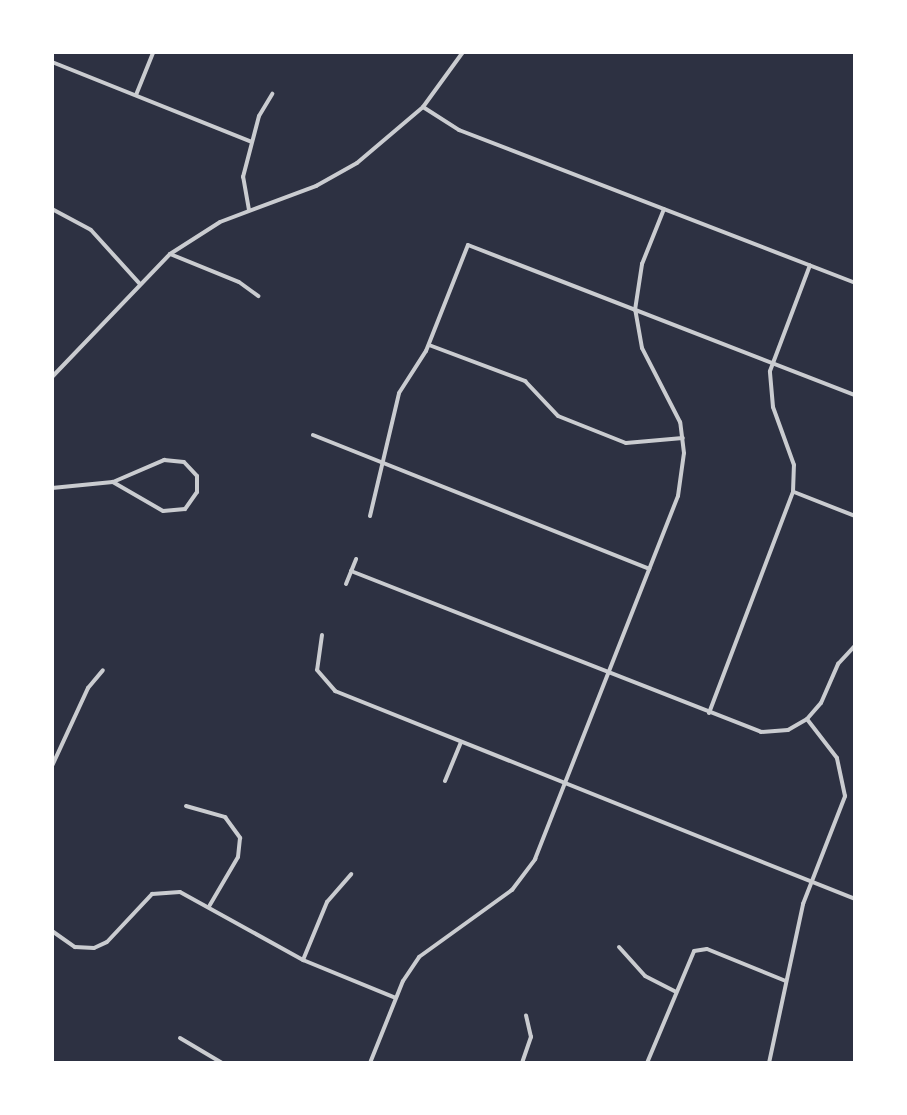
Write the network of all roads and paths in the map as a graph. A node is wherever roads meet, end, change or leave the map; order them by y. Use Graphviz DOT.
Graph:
graph roads {
  1 [pos="463,52"];
  2 [pos="153,53"];
  3 [pos="52,62"];
  4 [pos="272,94"];
  5 [pos="136,95"];
  6 [pos="423,107"];
  7 [pos="252,142"];
  8 [pos="52,209"];
  9 [pos="664,209"];
  10 [pos="249,210"];
  11 [pos="170,254"];
  12 [pos="810,265"];
  13 [pos="139,283"];
  14 [pos="855,283"];
  15 [pos="258,296"];
  16 [pos="635,310"];
  17 [pos="429,345"];
  18 [pos="772,363"];
  19 [pos="52,377"];
  20 [pos="855,395"];
  21 [pos="313,435"];
  22 [pos="683,438"];
  23 [pos="383,462"];
  24 [pos="113,482"];
  25 [pos="52,488"];
  26 [pos="793,492"];
  27 [pos="370,516"];
  28 [pos="855,516"];
  29 [pos="356,559"];
  30 [pos="649,570"];
  31 [pos="351,571"];
  32 [pos="346,584"];
  33 [pos="322,635"];
  34 [pos="855,646"];
  35 [pos="103,670"];
  36 [pos="609,673"];
  37 [pos="709,713"];
  38 [pos="807,719"];
  39 [pos="461,742"];
  40 [pos="53,762"];
  41 [pos="445,781"];
  42 [pos="565,783"];
  43 [pos="186,806"];
  44 [pos="351,874"];
  45 [pos="812,881"];
  46 [pos="855,899"];
  47 [pos="210,905"];
  48 [pos="52,931"];
  49 [pos="619,947"];
  50 [pos="303,960"];
  51 [pos="786,981"];
  52 [pos="675,991"];
  53 [pos="396,998"];
  54 [pos="526,1016"];
  55 [pos="180,1038"];
  56 [pos="222,1063"];
  57 [pos="370,1063"];
  58 [pos="522,1063"];
  59 [pos="647,1063"];
  60 [pos="769,1063"];
  1 -- 6 [label="street"];
  2 -- 5 [label="street"];
  3 -- 5 [label="street"];
  4 -- 7 [label="street"];
  5 -- 7 [label="street"];
  6 -- 9 [label="street"];
  6 -- 10 [label="street"];
  7 -- 10 [label="street"];
  8 -- 13 [label="street"];
  9 -- 12 [label="street"];
  9 -- 16 [label="street"];
  10 -- 11 [label="street"];
  11 -- 13 [label="street"];
  11 -- 15 [label="street"];
  12 -- 14 [label="street"];
  12 -- 18 [label="street"];
  13 -- 19 [label="street"];
  16 -- 17 [label="street"];
  16 -- 18 [label="street"];
  16 -- 22 [label="street"];
  17 -- 22 [label="street"];
  17 -- 23 [label="street"];
  18 -- 20 [label="street"];
  18 -- 26 [label="street"];
  21 -- 23 [label="street"];
  22 -- 30 [label="street"];
  23 -- 27 [label="street"];
  23 -- 30 [label="street"];
  24 -- 24 [label="street"];
  24 -- 25 [label="street"];
  26 -- 28 [label="street"];
  26 -- 37 [label="street"];
  29 -- 31 [label="street"];
  30 -- 36 [label="street"];
  31 -- 32 [label="street"];
  31 -- 36 [label="street"];
  33 -- 39 [label="street"];
  34 -- 38 [label="street"];
  35 -- 40 [label="street"];
  36 -- 37 [label="street"];
  36 -- 42 [label="street"];
  37 -- 38 [label="street"];
  38 -- 45 [label="street"];
  39 -- 41 [label="street"];
  39 -- 42 [label="street"];
  42 -- 45 [label="street"];
  42 -- 53 [label="street"];
  43 -- 47 [label="street"];
  44 -- 50 [label="street"];
  45 -- 46 [label="street"];
  45 -- 51 [label="street"];
  47 -- 48 [label="street"];
  47 -- 50 [label="street"];
  49 -- 52 [label="street"];
  50 -- 53 [label="street"];
  51 -- 52 [label="street"];
  51 -- 60 [label="street"];
  52 -- 59 [label="street"];
  53 -- 57 [label="street"];
  54 -- 58 [label="street"];
  55 -- 56 [label="street"];
}
